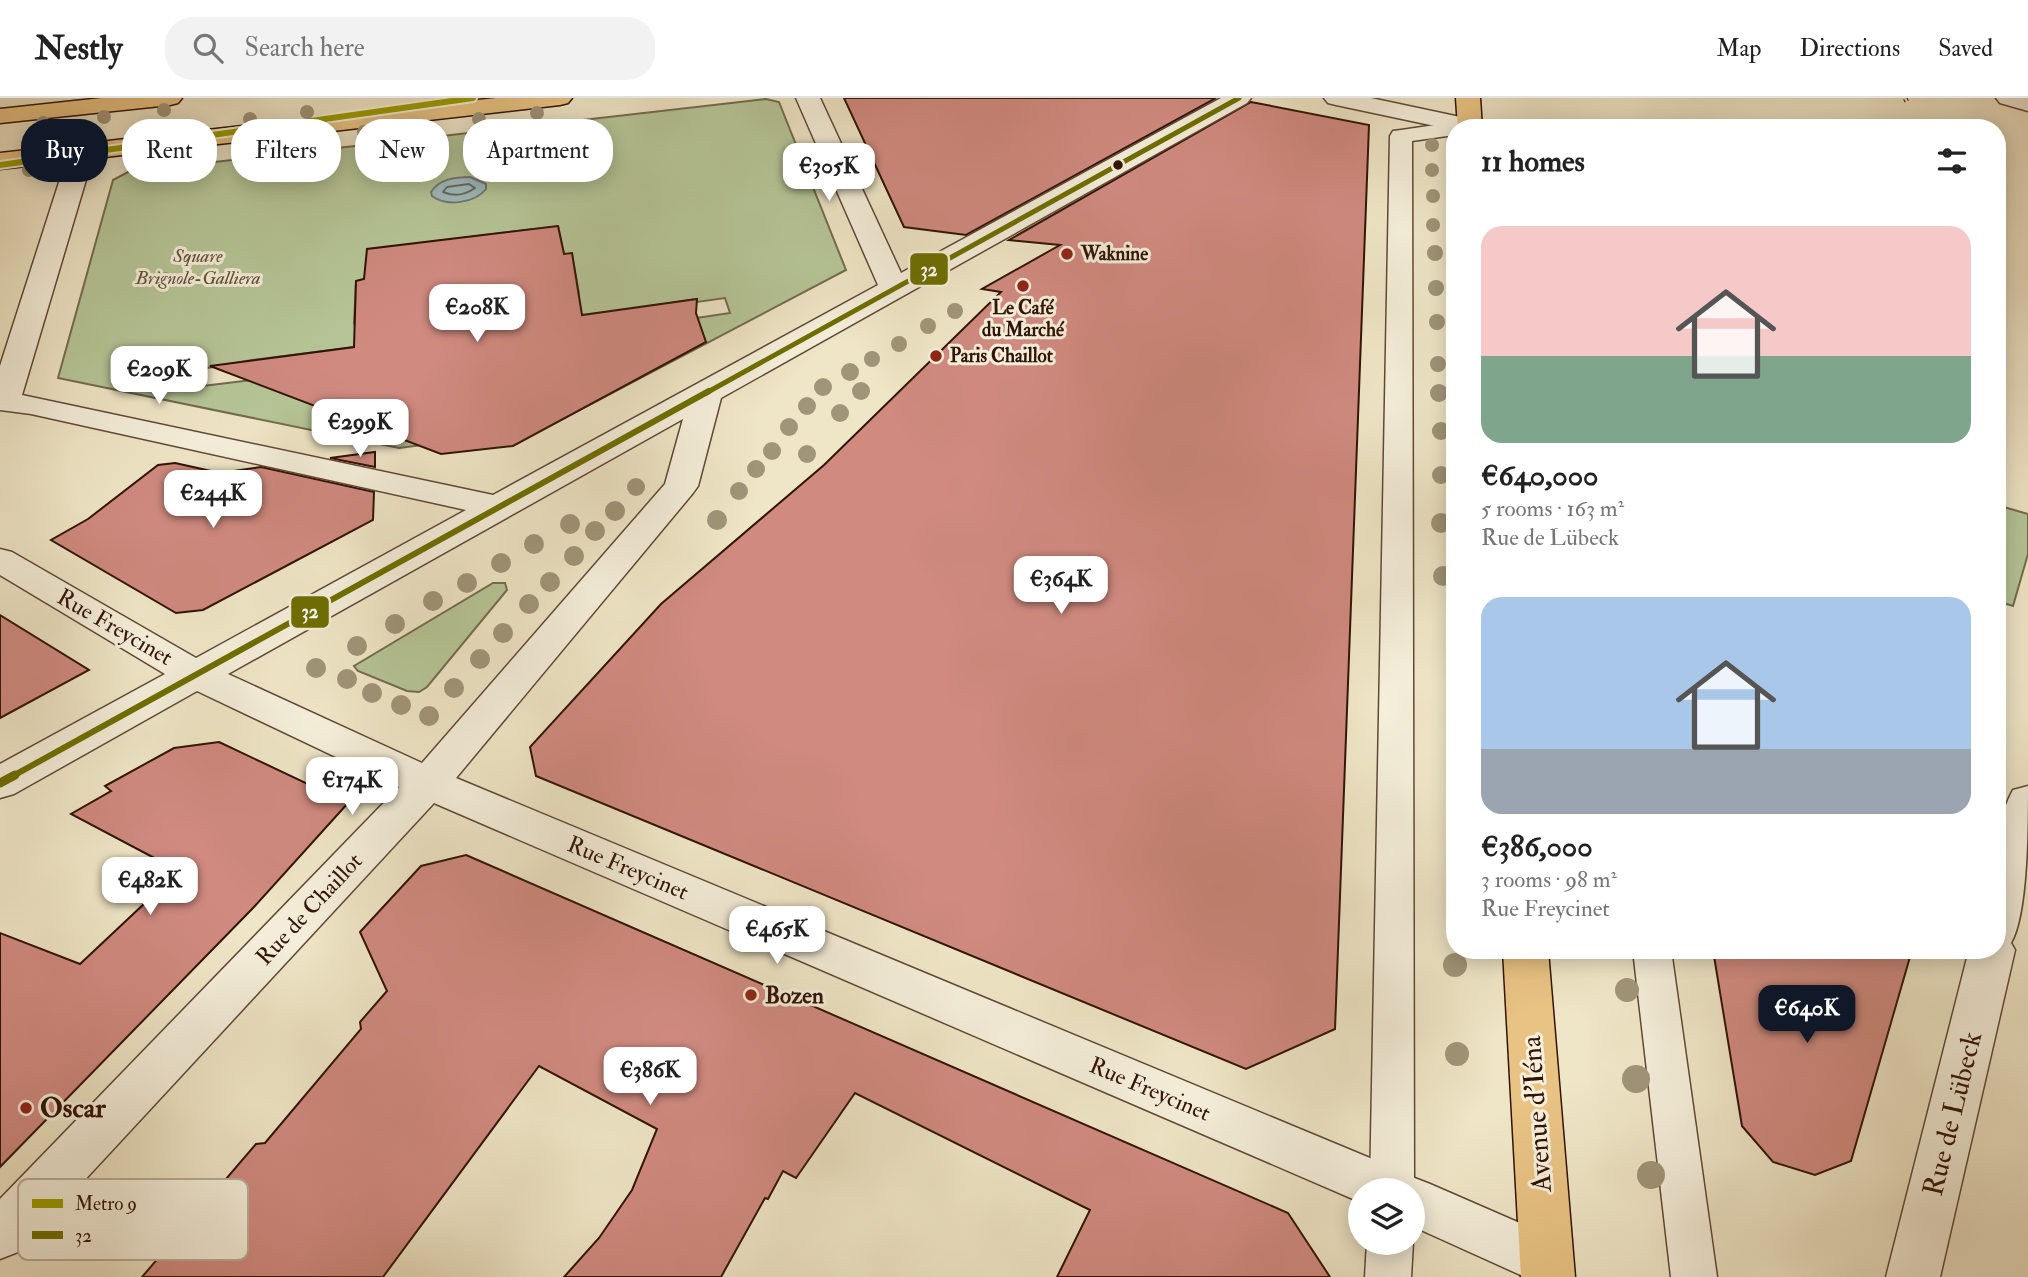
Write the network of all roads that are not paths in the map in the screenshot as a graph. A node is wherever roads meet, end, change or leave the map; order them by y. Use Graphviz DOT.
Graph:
graph roads {
  1 [pos="170,98"];
  2 [pos="560,98"];
  3 [pos="808,98"];
  4 [pos="1239,98"];
  5 [pos="1336,98"];
  6 [pos="2008,98"];
  7 [pos="2028,104"];
  8 [pos="0,116"];
  9 [pos="1465,119"];
  10 [pos="1446,126"];
  11 [pos="108,148"];
  12 [pos="21,159"];
  13 [pos="0,161"];
  14 [pos="72,182"];
  15 [pos="894,289"];
  16 [pos="706,394"];
  17 [pos="2,403"];
  18 [pos="499,507"];
  19 [pos="0,561"];
  20 [pos="196,675"];
  21 [pos="0,783"];
  22 [pos="428,783"];
  23 [pos="2028,801"];
  24 [pos="2006,893"];
  25 [pos="1526,959"];
  26 [pos="1653,959"];
  27 [pos="1990,959"];
  28 [pos="1362,1178"];
  29 [pos="1390,1178"];
  30 [pos="54,1179"];
  31 [pos="1425,1208"];
  32 [pos="18,1217"];
  33 [pos="0,1236"];
  34 [pos="1389,1255"];
  35 [pos="1548,1269"];
  36 [pos="1388,1277"];
  37 [pos="1694,1277"];
  38 [pos="1913,1277"];
  1 -- 8 [label="main road"];
  2 -- 11 [label="main road"];
  3 -- 15 [label="street"];
  4 -- 15 [label="street"];
  5 -- 9 [label="street"];
  6 -- 7 [label="street"];
  10 -- 29 [label="lane"];
  12 -- 13 [label="main road"];
  14 -- 17 [label="street"];
  15 -- 16 [label="street"];
  16 -- 18 [label="street"];
  16 -- 22 [label="street, Rue de Chaillot"];
  17 -- 18 [label="street"];
  18 -- 20 [label="street"];
  19 -- 20 [label="street, Rue Freycinet"];
  20 -- 21 [label="street"];
  20 -- 22 [label="street, Rue Freycinet"];
  22 -- 28 [label="street, Rue Freycinet"];
  22 -- 30 [label="street, Rue de Chaillot"];
  23 -- 24 [label="street"];
  25 -- 35 [label="main road, Avenue d'Iéna"];
  26 -- 37 [label="lane"];
  27 -- 38 [label="street, Rue de Lübeck"];
  31 -- 35 [label="street"];
  32 -- 33 [label="street, Rue de Chaillot"];
  34 -- 36 [label="lane"];
}
